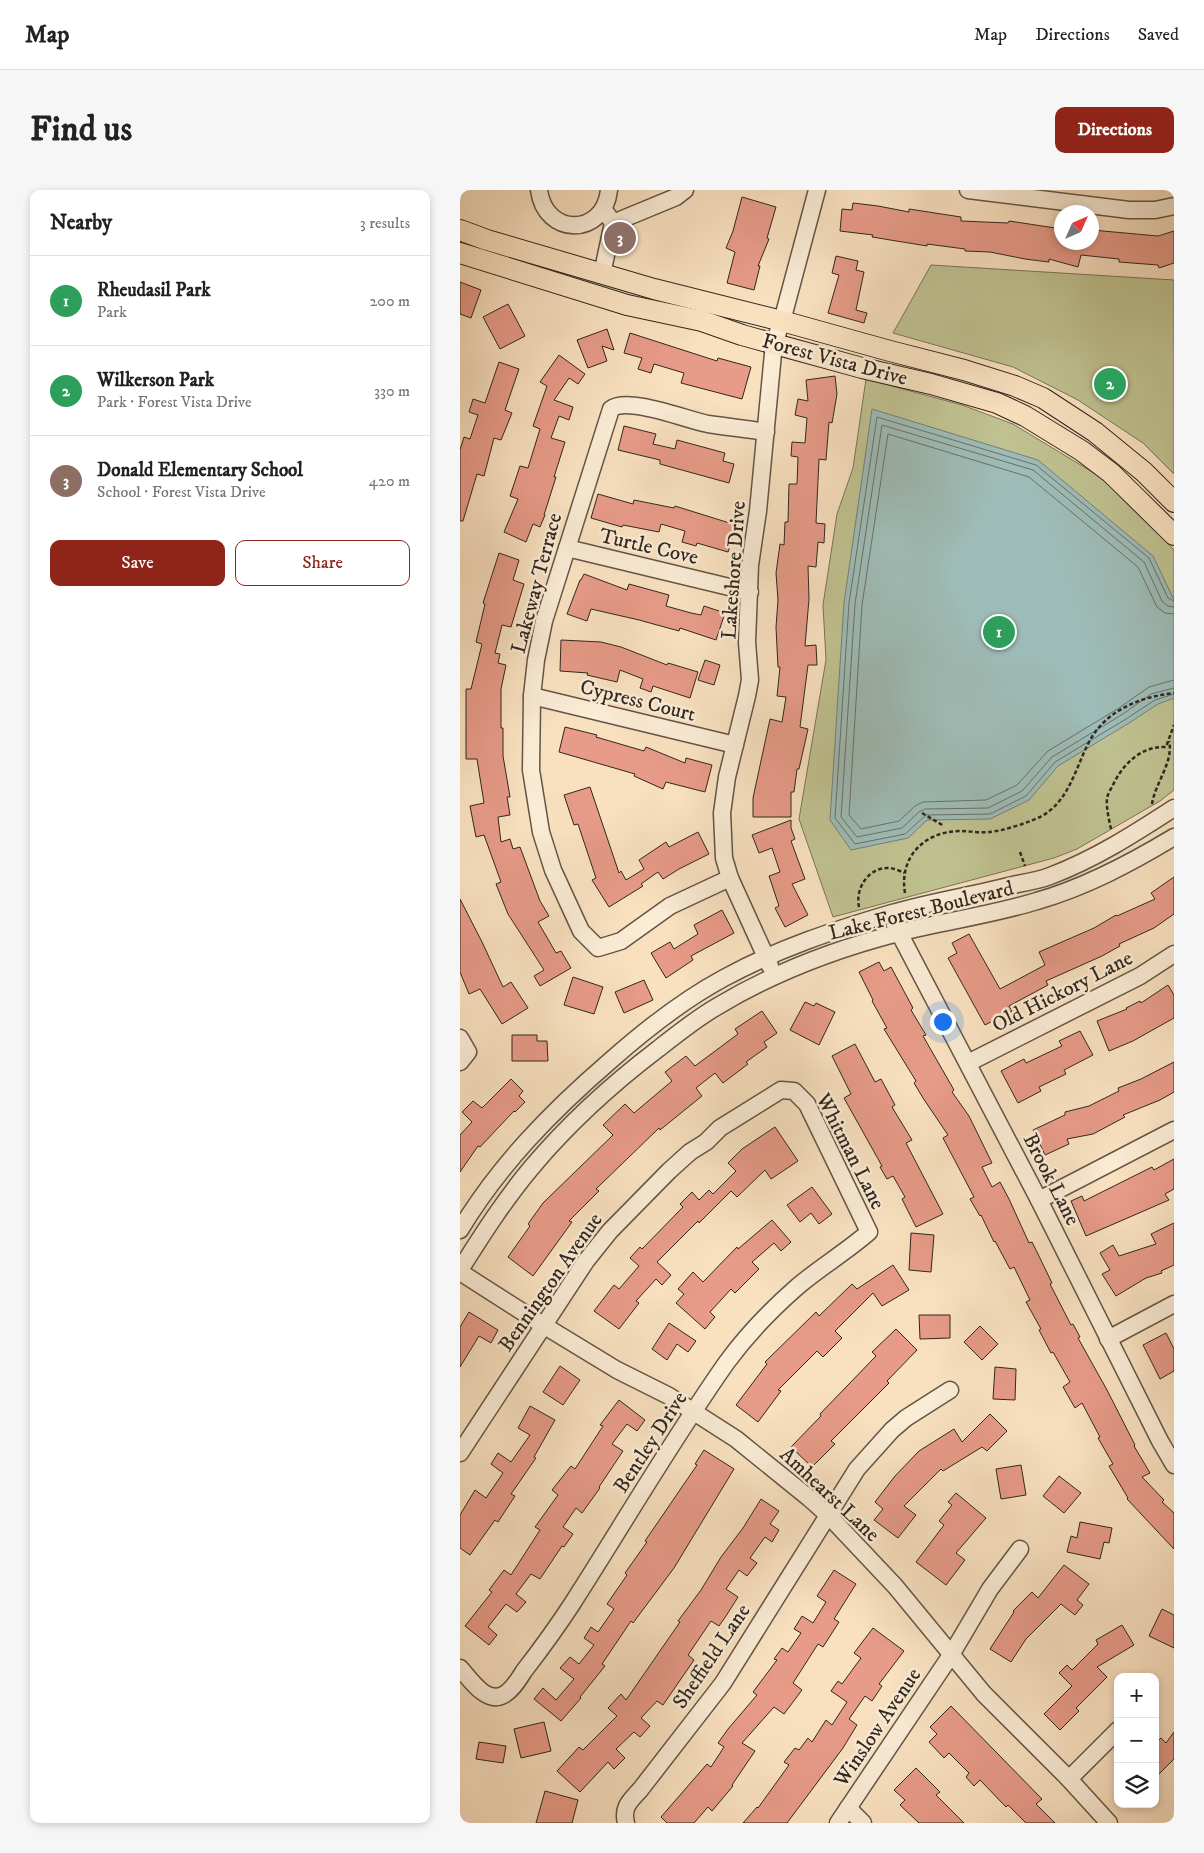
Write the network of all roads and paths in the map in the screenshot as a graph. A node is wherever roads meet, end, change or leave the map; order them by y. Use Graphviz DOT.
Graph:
graph roads {
  1 [pos="539,190"];
  2 [pos="609,190"];
  3 [pos="686,190"];
  4 [pos="817,190"];
  5 [pos="968,190"];
  6 [pos="1174,206"];
  7 [pos="604,209"];
  8 [pos="613,223"];
  9 [pos="460,230"];
  10 [pos="460,253"];
  11 [pos="602,274"];
  12 [pos="595,296"];
  13 [pos="782,321"];
  14 [pos="774,343"];
  15 [pos="766,432"];
  16 [pos="1174,502"];
  17 [pos="1174,535"];
  18 [pos="567,548"];
  19 [pos="750,592"];
  20 [pos="1174,693"];
  21 [pos="532,696"];
  22 [pos="1174,725"];
  23 [pos="1168,740"];
  24 [pos="735,745"];
  25 [pos="1151,806"];
  26 [pos="1174,808"];
  27 [pos="922,812"];
  28 [pos="944,826"];
  29 [pos="1111,829"];
  30 [pos="1174,837"];
  31 [pos="1020,852"];
  32 [pos="1025,866"];
  33 [pos="904,873"];
  34 [pos="730,878"];
  35 [pos="905,893"];
  36 [pos="859,907"];
  37 [pos="891,913"];
  38 [pos="898,933"];
  39 [pos="1174,954"];
  40 [pos="766,958"];
  41 [pos="776,977"];
  42 [pos="968,1063"];
  43 [pos="794,1091"];
  44 [pos="1174,1130"];
  45 [pos="1039,1200"];
  46 [pos="460,1230"];
  47 [pos="868,1232"];
  48 [pos="460,1271"];
  49 [pos="1174,1304"];
  50 [pos="543,1325"];
  51 [pos="1108,1338"];
  52 [pos="950,1390"];
  53 [pos="694,1412"];
  54 [pos="460,1453"];
  55 [pos="1174,1465"];
  56 [pos="828,1515"];
  57 [pos="1020,1549"];
  58 [pos="951,1655"];
  59 [pos="460,1668"];
  60 [pos="1114,1734"];
  61 [pos="1069,1779"];
  62 [pos="848,1808"];
  63 [pos="625,1819"];
  64 [pos="838,1823"];
  65 [pos="863,1823"];
  66 [pos="1109,1823"];
  1 -- 7 [label="street"];
  2 -- 7 [label="street"];
  3 -- 8 [label="street"];
  4 -- 13 [label="street, Lakeshore Drive"];
  5 -- 6 [label="street"];
  7 -- 8 [label="street"];
  8 -- 11 [label="street"];
  9 -- 11 [label="main road, Forest Vista Drive"];
  10 -- 12 [label="main road, Forest Vista Drive"];
  11 -- 12 [label="main road"];
  11 -- 13 [label="main road, Forest Vista Drive"];
  12 -- 14 [label="main road, Forest Vista Drive"];
  13 -- 14 [label="street, Lakeshore Drive"];
  13 -- 16 [label="main road, Forest Vista Drive"];
  14 -- 15 [label="street, Lakeshore Drive"];
  14 -- 17 [label="main road, Forest Vista Drive"];
  15 -- 18 [label="street, Lakeway Terrace"];
  15 -- 19 [label="street, Lakeshore Drive"];
  18 -- 19 [label="street, Turtle Cove"];
  18 -- 21 [label="street, Lakeway Terrace"];
  19 -- 24 [label="street, Lakeshore Drive"];
  20 -- 33 [label="path"];
  21 -- 24 [label="street, Cypress Court"];
  21 -- 34 [label="street, Lakeway Terrace"];
  22 -- 23 [label="path"];
  23 -- 25 [label="path"];
  23 -- 29 [label="path"];
  24 -- 34 [label="street, Lakeshore Drive"];
  26 -- 37 [label="street, Lake Forest Boulevard"];
  27 -- 28 [label="path"];
  30 -- 38 [label="street, Lake Forest Boulevard"];
  31 -- 32 [label="path"];
  33 -- 35 [label="path"];
  33 -- 36 [label="path"];
  34 -- 40 [label="street, Lakeshore Drive"];
  37 -- 38 [label="street, Brook Lane"];
  37 -- 40 [label="street, Lake Forest Boulevard"];
  38 -- 41 [label="street, Lake Forest Boulevard"];
  38 -- 42 [label="street, Brook Lane"];
  39 -- 42 [label="street, Old Hickory Lane"];
  40 -- 41 [label="street, Lakeshore Drive"];
  40 -- 46 [label="street, Lake Forest Boulevard"];
  41 -- 48 [label="street, Lake Forest Boulevard"];
  42 -- 45 [label="street, Brook Lane"];
  43 -- 47 [label="street, Whitman Lane"];
  43 -- 50 [label="street, Bennington Avenue"];
  44 -- 45 [label="street"];
  45 -- 51 [label="street, Brook Lane"];
  47 -- 53 [label="street, Bentley Drive"];
  48 -- 50 [label="street, Amhearst Lane"];
  49 -- 51 [label="street"];
  50 -- 53 [label="street, Amhearst Lane"];
  50 -- 54 [label="street, Bennington Avenue"];
  51 -- 55 [label="street, Brook Lane"];
  52 -- 56 [label="street, Sheffield Lane"];
  53 -- 56 [label="street, Amhearst Lane"];
  53 -- 59 [label="street, Bentley Drive"];
  56 -- 58 [label="street, Amhearst Lane"];
  56 -- 63 [label="street, Sheffield Lane"];
  57 -- 58 [label="street, Winslow Avenue"];
  58 -- 61 [label="street, Amhearst Lane"];
  58 -- 62 [label="street, Winslow Avenue"];
  60 -- 61 [label="street"];
  61 -- 66 [label="street, Amhearst Lane"];
  62 -- 64 [label="street, Winslow Avenue"];
  62 -- 65 [label="street"];
}
